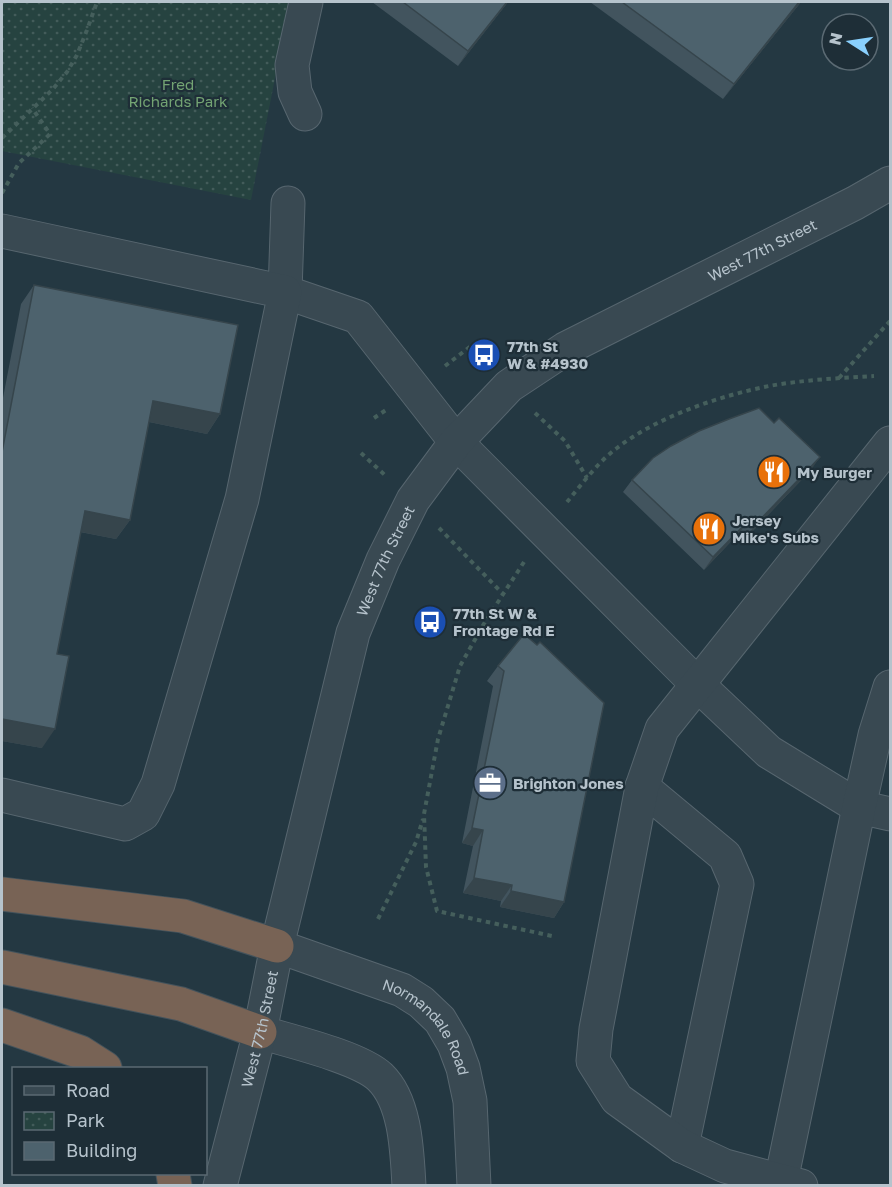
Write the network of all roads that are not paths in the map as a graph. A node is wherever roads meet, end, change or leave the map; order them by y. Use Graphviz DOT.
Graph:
graph roads {
  1 [pos="306,2"];
  2 [pos="305,114"];
  3 [pos="891,183"];
  4 [pos="288,203"];
  5 [pos="2,231"];
  6 [pos="285,291"];
  7 [pos="456,442"];
  8 [pos="891,443"];
  9 [pos="697,684"];
  10 [pos="891,687"];
  11 [pos="642,787"];
  12 [pos="2,795"];
  13 [pos="859,807"];
  14 [pos="891,814"];
  15 [pos="2,894"];
  16 [pos="277,946"];
  17 [pos="2,967"];
  18 [pos="2,1025"];
  19 [pos="260,1032"];
  20 [pos="103,1067"];
  21 [pos="682,1146"];
  22 [pos="791,1183"];
  23 [pos="220,1185"];
  24 [pos="410,1185"];
  25 [pos="474,1185"];
  1 -- 2 [label="street"];
  3 -- 7 [label="street, West 77th Street"];
  4 -- 6 [label="street"];
  5 -- 6 [label="street"];
  6 -- 7 [label="street"];
  6 -- 12 [label="street"];
  7 -- 9 [label="street"];
  7 -- 16 [label="street, West 77th Street"];
  8 -- 9 [label="street"];
  9 -- 11 [label="street"];
  9 -- 13 [label="street"];
  10 -- 13 [label="street"];
  11 -- 21 [label="street"];
  11 -- 21 [label="street"];
  13 -- 14 [label="street"];
  13 -- 22 [label="street"];
  15 -- 16 [label="highway"];
  16 -- 19 [label="street, West 77th Street"];
  16 -- 25 [label="street, Normandale Road"];
  17 -- 19 [label="highway"];
  18 -- 20 [label="highway"];
  19 -- 23 [label="street, West 77th Street"];
  19 -- 24 [label="street"];
  21 -- 22 [label="street"];
}
